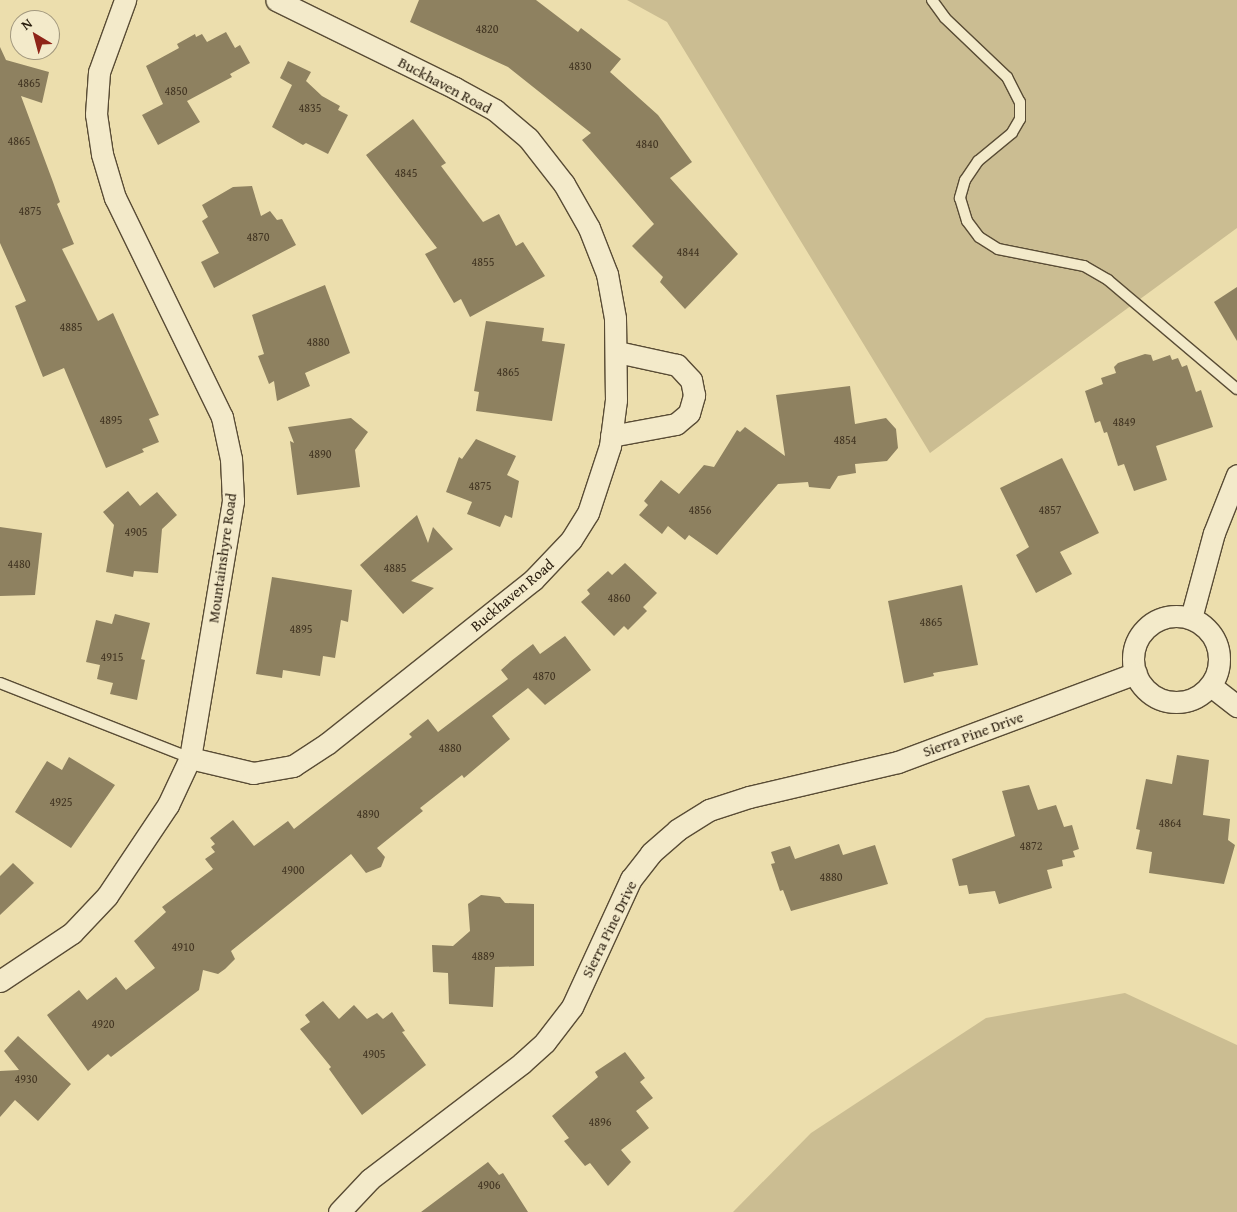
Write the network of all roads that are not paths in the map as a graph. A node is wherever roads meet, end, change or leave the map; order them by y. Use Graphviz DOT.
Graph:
graph roads {
  1 [pos="125,0"];
  2 [pos="276,0"];
  3 [pos="932,0"];
  4 [pos="617,352"];
  5 [pos="1237,389"];
  6 [pos="611,436"];
  7 [pos="1237,475"];
  8 [pos="1191,618"];
  9 [pos="1136,673"];
  10 [pos="0,682"];
  11 [pos="1211,686"];
  12 [pos="1237,706"];
  13 [pos="190,758"];
  14 [pos="0,981"];
  15 [pos="339,1212"];
  1 -- 13 [label="street, Mountainshyre Road"];
  2 -- 4 [label="street, Buckhaven Road"];
  3 -- 5 [label="lane"];
  4 -- 6 [label="street, Buckhaven Road"];
  4 -- 6 [label="street"];
  6 -- 13 [label="street, Buckhaven Road"];
  7 -- 8 [label="street"];
  8 -- 9 [label="street"];
  8 -- 11 [label="street"];
  9 -- 11 [label="street"];
  9 -- 15 [label="street, Sierra Pine Drive"];
  10 -- 13 [label="lane"];
  11 -- 12 [label="street"];
  13 -- 14 [label="street, Mountainshyre Road"];
}
